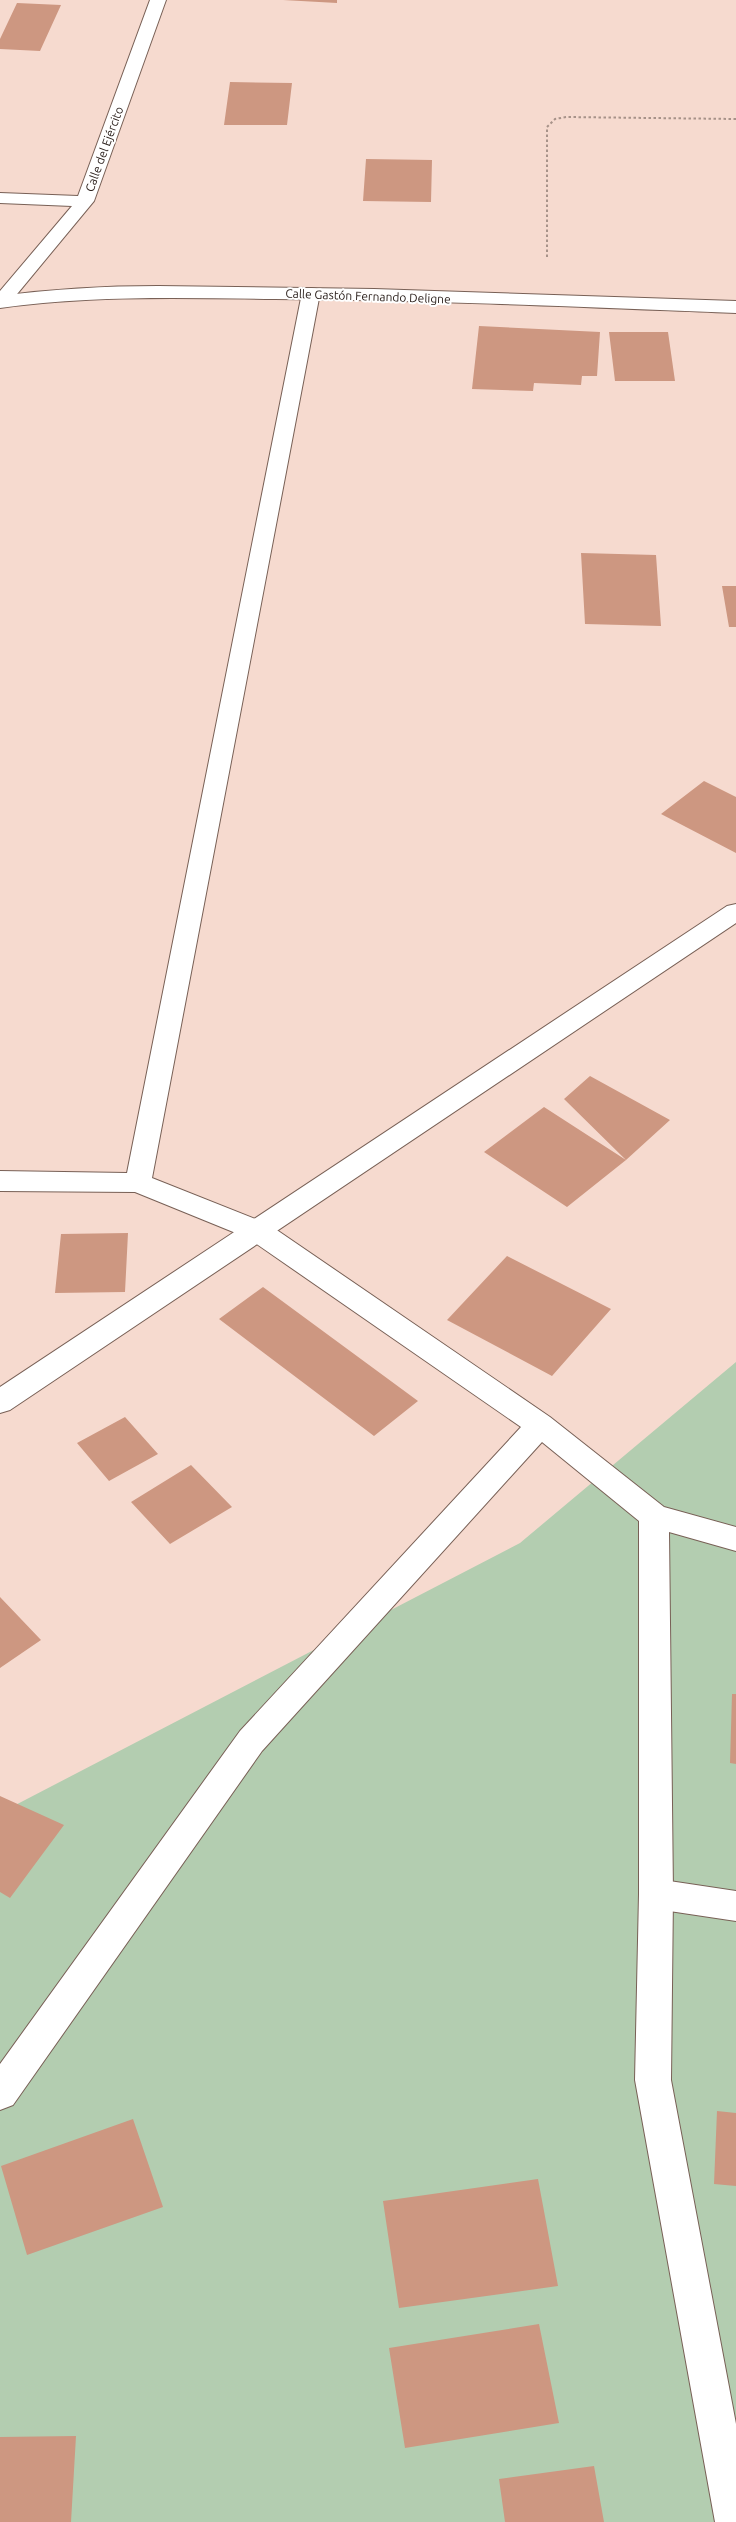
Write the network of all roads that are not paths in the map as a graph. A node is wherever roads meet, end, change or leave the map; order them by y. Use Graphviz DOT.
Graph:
graph roads {
  1 [pos="158,0"];
  2 [pos="0,198"];
  3 [pos="85,201"];
  4 [pos="311,293"];
  5 [pos="0,302"];
  6 [pos="736,307"];
  7 [pos="736,912"];
  8 [pos="0,1181"];
  9 [pos="138,1183"];
  10 [pos="258,1231"];
  11 [pos="0,1402"];
  12 [pos="540,1425"];
  13 [pos="654,1516"];
  14 [pos="736,1539"];
  15 [pos="656,1894"];
  16 [pos="736,1906"];
  17 [pos="0,2093"];
  18 [pos="736,2522"];
  1 -- 3 [label="street, Calle del Ejército"];
  2 -- 3 [label="street"];
  3 -- 5 [label="street, Calle del Ejército"];
  4 -- 5 [label="street, Calle Gastón Fernando Deligne"];
  4 -- 6 [label="street, Calle Gastón Fernando Deligne"];
  4 -- 9 [label="street"];
  7 -- 10 [label="street"];
  8 -- 9 [label="street"];
  9 -- 10 [label="street"];
  10 -- 11 [label="street"];
  10 -- 12 [label="street"];
  12 -- 13 [label="street"];
  12 -- 17 [label="street"];
  13 -- 14 [label="street"];
  13 -- 15 [label="street"];
  15 -- 16 [label="street"];
  15 -- 18 [label="street"];
}
